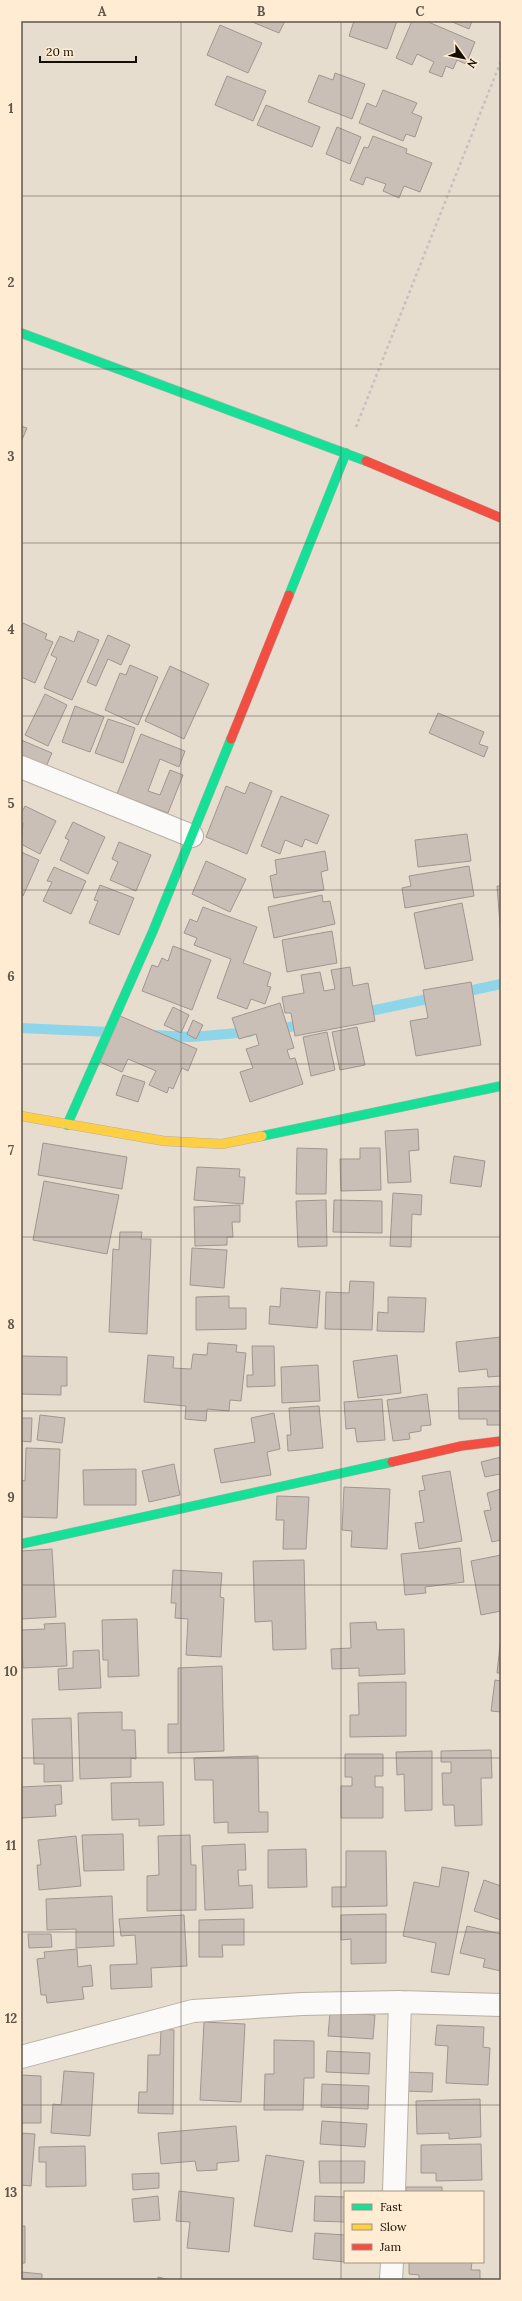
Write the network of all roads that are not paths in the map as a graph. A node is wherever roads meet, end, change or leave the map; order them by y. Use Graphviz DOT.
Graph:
graph roads {
  1 [pos="21,333"];
  2 [pos="346,453"];
  3 [pos="501,518"];
  4 [pos="21,767"];
  5 [pos="192,836"];
  6 [pos="501,1086"];
  7 [pos="21,1116"];
  8 [pos="67,1125"];
  9 [pos="501,1441"];
  10 [pos="21,1544"];
  11 [pos="400,2002"];
  12 [pos="501,2005"];
  13 [pos="21,2057"];
  14 [pos="394,2191"];
  15 [pos="392,2263"];
  16 [pos="391,2280"];
  1 -- 2 [label="street"];
  2 -- 3 [label="street"];
  2 -- 5 [label="street"];
  4 -- 5 [label="street"];
  5 -- 8 [label="street"];
  6 -- 8 [label="street"];
  7 -- 8 [label="street"];
  9 -- 10 [label="street"];
  11 -- 12 [label="street"];
  11 -- 13 [label="street"];
  11 -- 14 [label="street"];
  15 -- 16 [label="street"];
}
